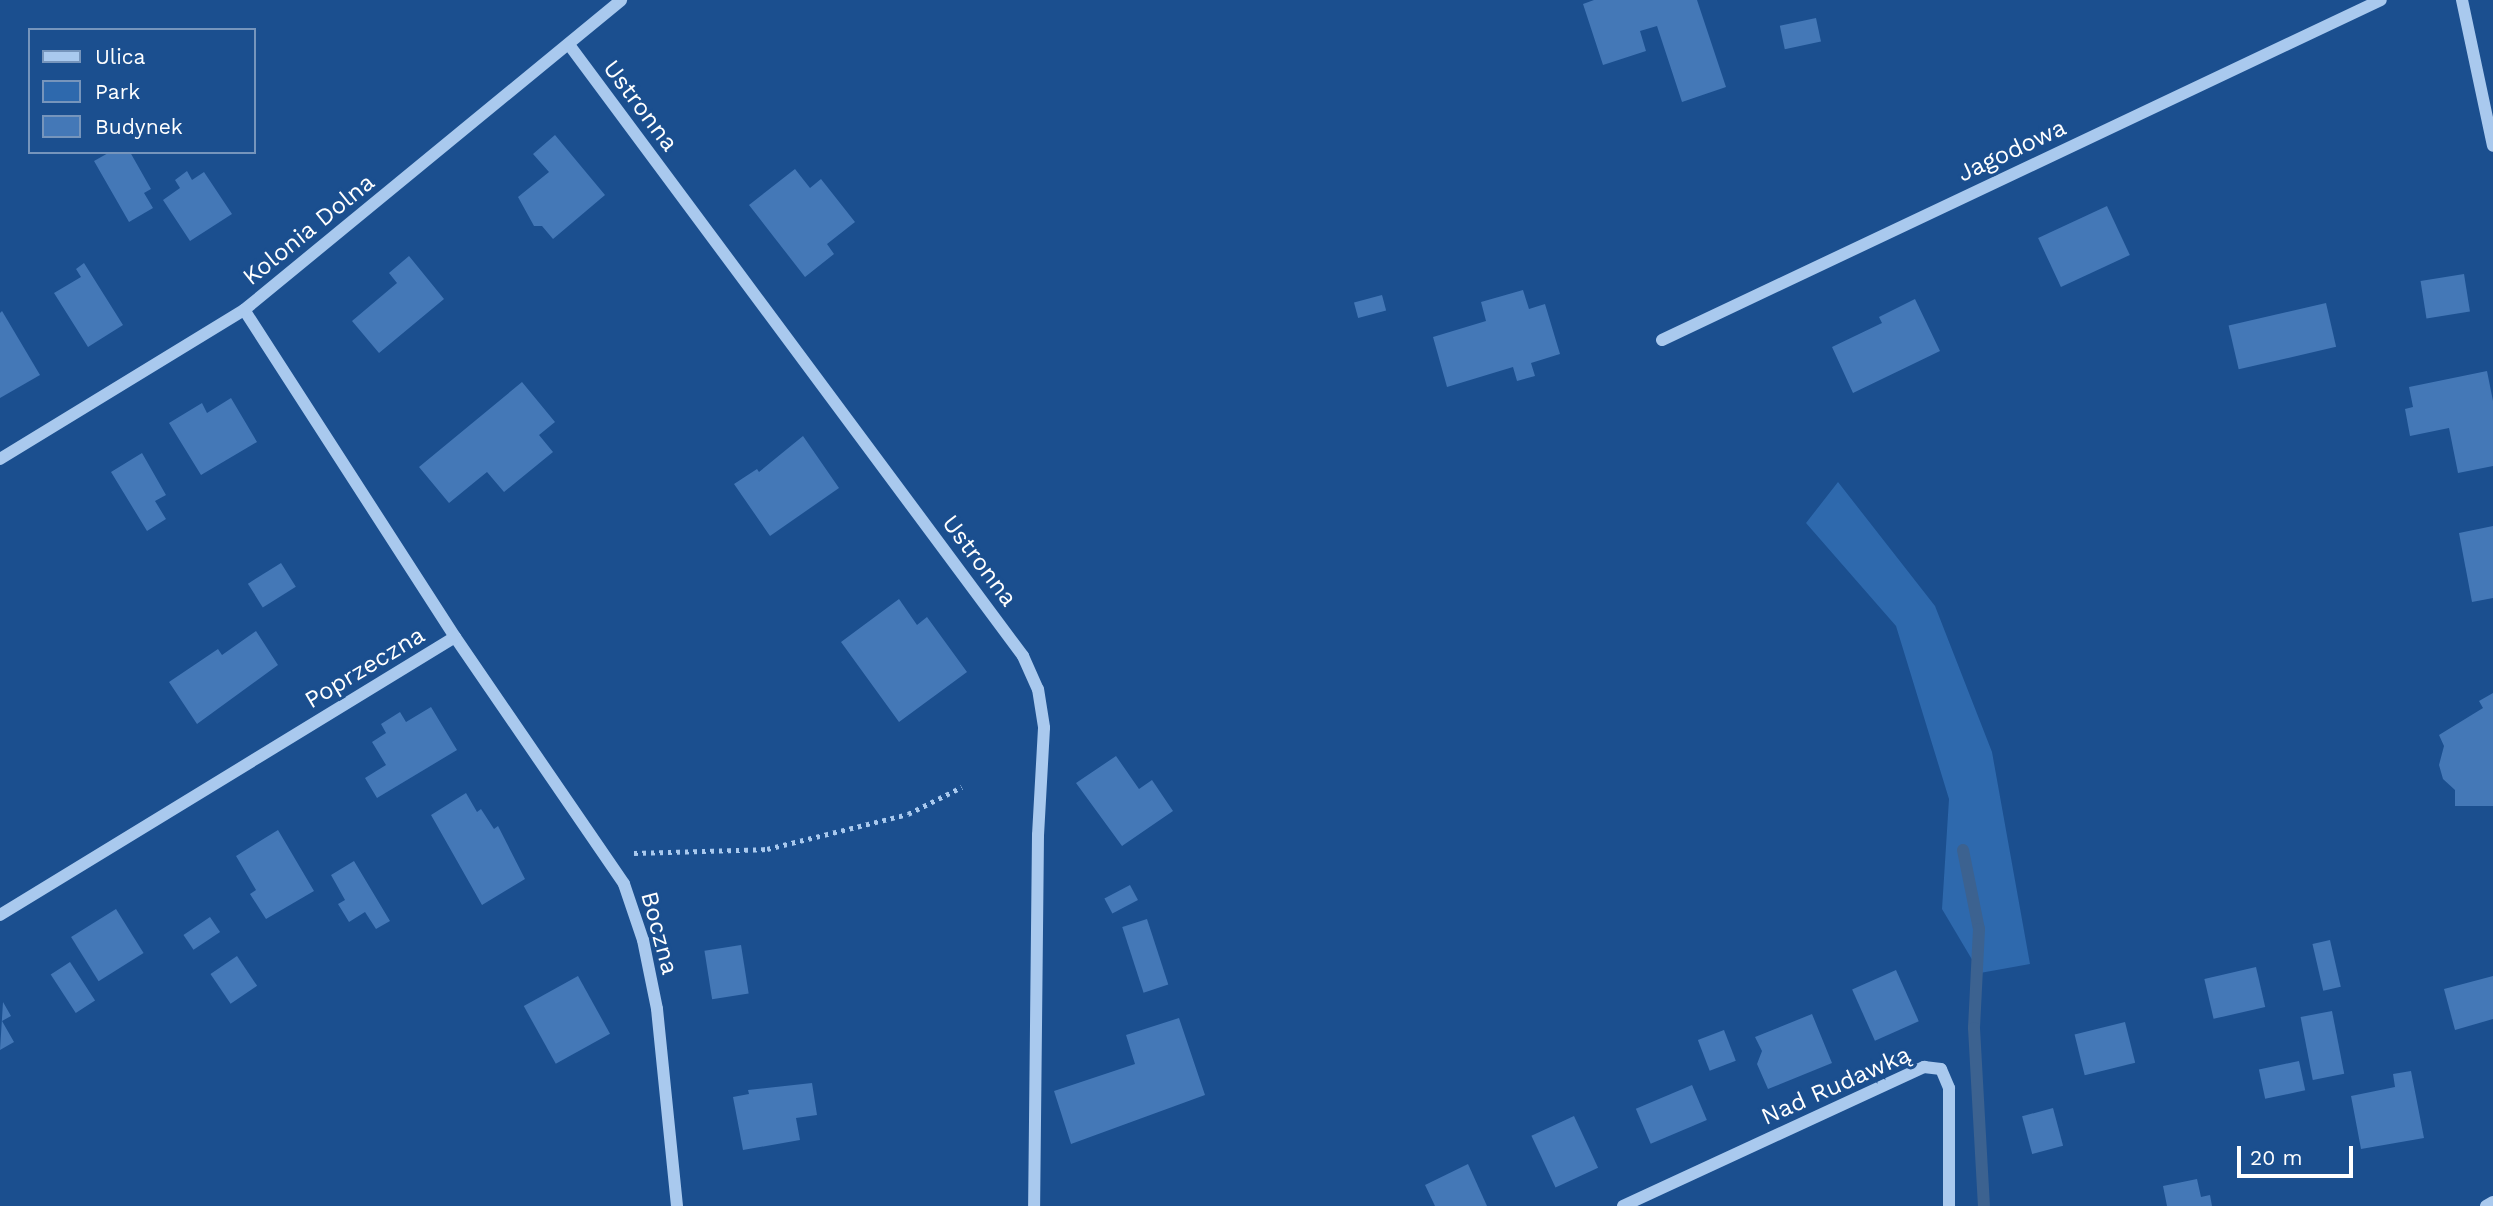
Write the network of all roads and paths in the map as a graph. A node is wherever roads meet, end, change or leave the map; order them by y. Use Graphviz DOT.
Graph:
graph roads {
  1 [pos="621,0"];
  2 [pos="2381,0"];
  3 [pos="2462,0"];
  4 [pos="570,46"];
  5 [pos="2493,146"];
  6 [pos="244,310"];
  7 [pos="1662,340"];
  8 [pos="0,459"];
  9 [pos="454,638"];
  10 [pos="962,787"];
  11 [pos="602,852"];
  12 [pos="0,915"];
  13 [pos="2493,1202"];
  14 [pos="677,1206"];
  15 [pos="1034,1206"];
  16 [pos="1623,1206"];
  17 [pos="1949,1206"];
  18 [pos="2486,1206"];
  1 -- 4 [label="street, Kolonia Dolna"];
  2 -- 7 [label="street, Jagodowa"];
  3 -- 5 [label="street"];
  4 -- 6 [label="street, Kolonia Dolna"];
  4 -- 15 [label="street, Ustronna"];
  6 -- 8 [label="street, Kolonia Dolna"];
  6 -- 9 [label="street, Poprzeczna"];
  9 -- 11 [label="street, Boczna"];
  9 -- 12 [label="street, Poprzeczna"];
  10 -- 11 [label="path"];
  11 -- 14 [label="street, Boczna"];
  13 -- 18 [label="street"];
  16 -- 17 [label="street, Nad Rudawką"];
}
